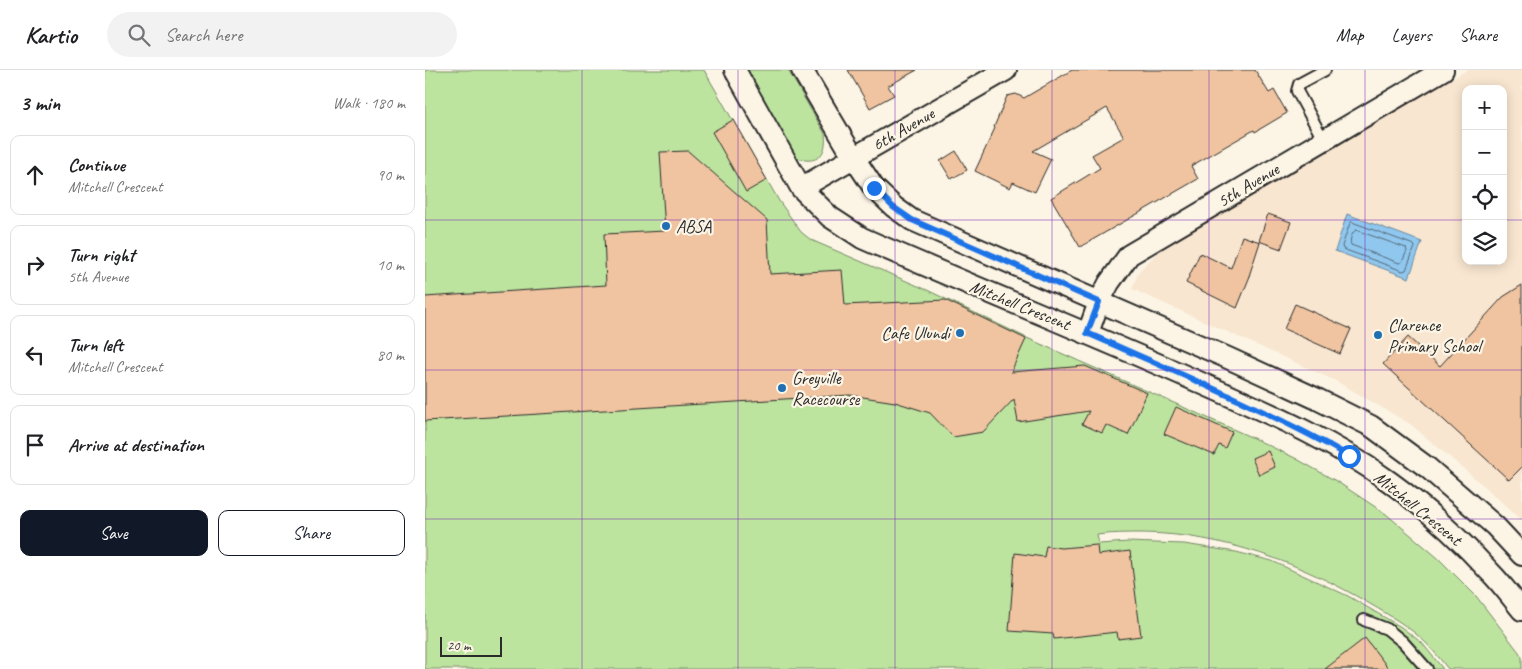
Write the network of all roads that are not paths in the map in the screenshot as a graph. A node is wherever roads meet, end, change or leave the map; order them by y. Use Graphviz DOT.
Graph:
graph roads {
  1 [pos="735,70"];
  2 [pos="802,70"];
  3 [pos="1006,70"];
  4 [pos="1325,70"];
  5 [pos="1443,70"];
  6 [pos="1323,140"];
  7 [pos="854,158"];
  8 [pos="801,188"];
  9 [pos="1099,302"];
  10 [pos="1087,333"];
  11 [pos="1522,555"];
  12 [pos="1522,610"];
  13 [pos="1364,620"];
  14 [pos="1427,669"];
  1 -- 8 [label="street, Mitchell Crescent"];
  2 -- 7 [label="street, Mitchell Crescent"];
  3 -- 7 [label="street, 6th Avenue"];
  4 -- 6 [label="lane"];
  5 -- 6 [label="street, 5th Avenue"];
  6 -- 9 [label="street, 5th Avenue"];
  7 -- 8 [label="street, 6th Avenue"];
  7 -- 9 [label="street, Mitchell Crescent"];
  8 -- 10 [label="street, Mitchell Crescent"];
  9 -- 10 [label="street, 5th Avenue"];
  9 -- 11 [label="street, Mitchell Crescent"];
  10 -- 12 [label="street, Mitchell Crescent"];
  13 -- 14 [label="lane"];
}
